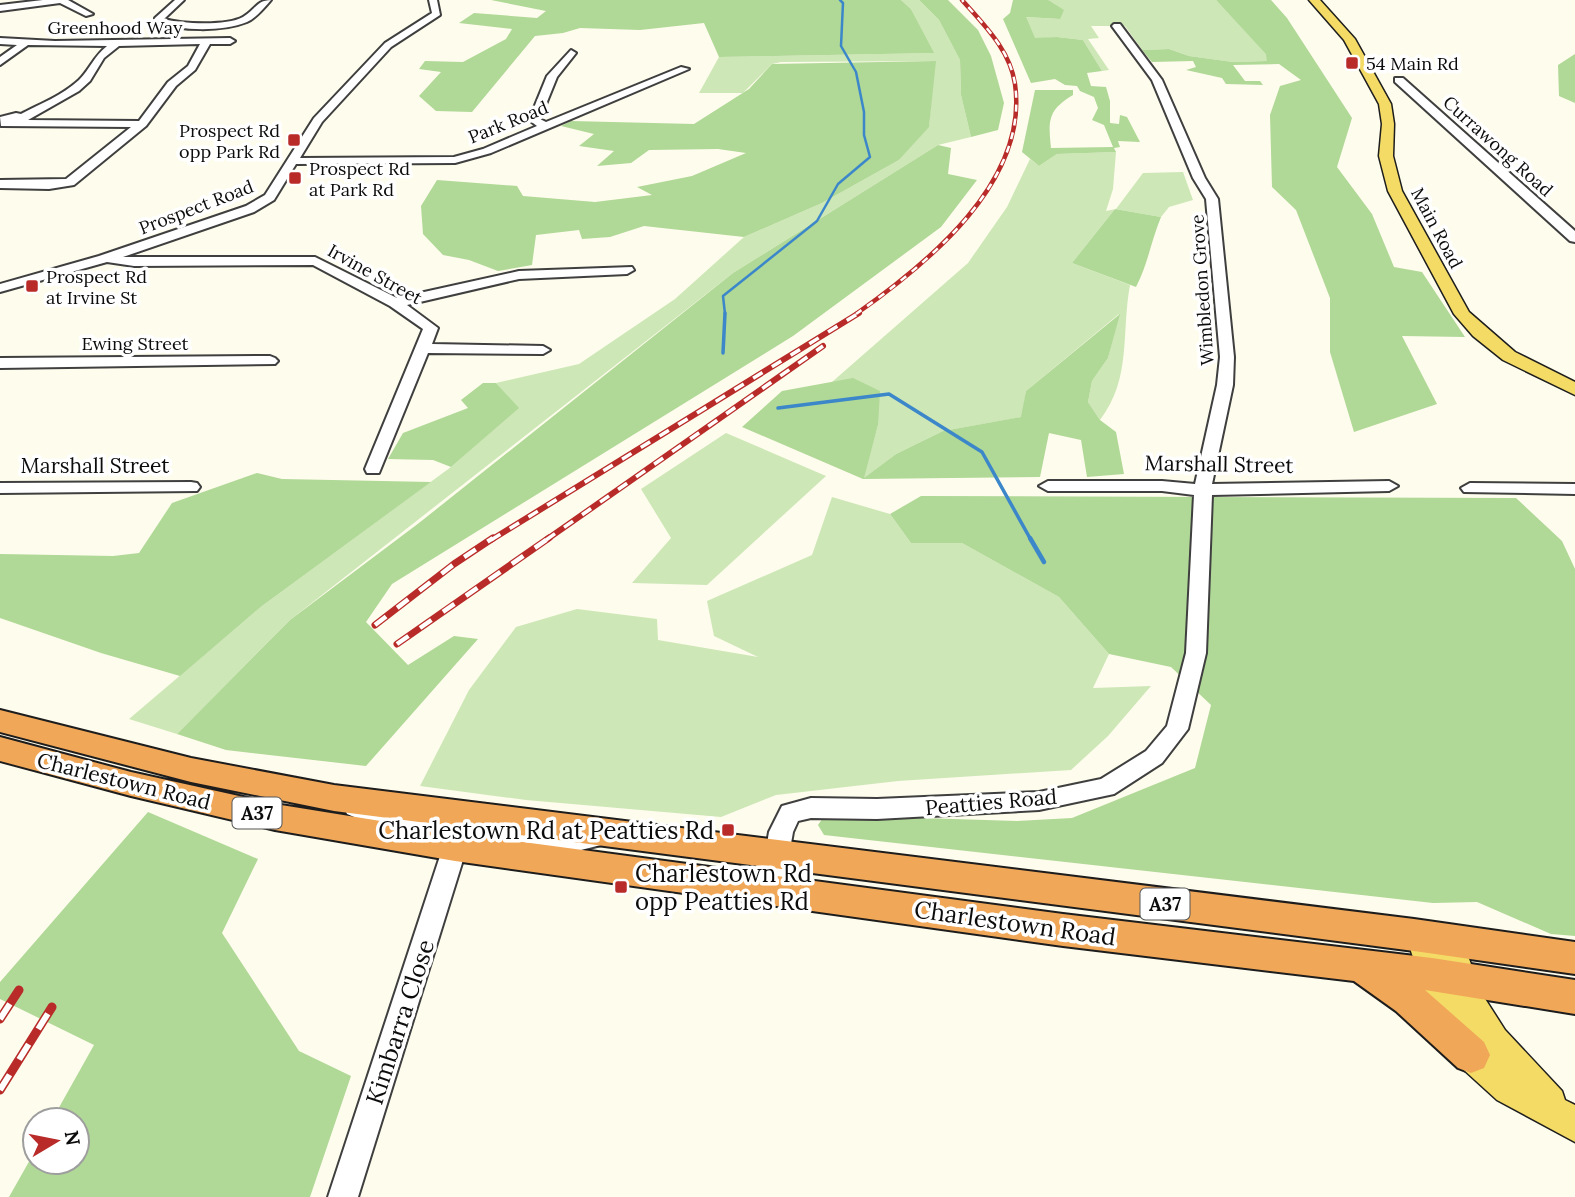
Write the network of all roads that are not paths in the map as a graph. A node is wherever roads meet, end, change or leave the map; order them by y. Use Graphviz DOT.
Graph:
graph roads {
  1 [pos="63,0"];
  2 [pos="180,0"];
  3 [pos="267,0"];
  4 [pos="433,0"];
  5 [pos="1314,0"];
  6 [pos="0,8"];
  7 [pos="89,10"];
  8 [pos="1117,26"];
  9 [pos="0,41"];
  10 [pos="28,41"];
  11 [pos="230,41"];
  12 [pos="118,42"];
  13 [pos="206,42"];
  14 [pos="571,53"];
  15 [pos="0,62"];
  16 [pos="684,69"];
  17 [pos="1399,80"];
  18 [pos="8,121"];
  19 [pos="142,124"];
  20 [pos="545,126"];
  21 [pos="292,161"];
  22 [pos="0,184"];
  23 [pos="1575,238"];
  24 [pos="104,259"];
  25 [pos="627,270"];
  26 [pos="0,288"];
  27 [pos="395,303"];
  28 [pos="422,348"];
  29 [pos="543,350"];
  30 [pos="270,361"];
  31 [pos="0,363"];
  32 [pos="1575,389"];
  33 [pos="373,469"];
  34 [pos="1048,486"];
  35 [pos="1389,486"];
  36 [pos="191,487"];
  37 [pos="0,488"];
  38 [pos="1470,488"];
  39 [pos="1575,489"];
  40 [pos="1204,490"];
  41 [pos="0,721"];
  42 [pos="0,749"];
  43 [pos="334,798"];
  44 [pos="612,834"];
  45 [pos="456,847"];
  46 [pos="777,854"];
  47 [pos="771,890"];
  48 [pos="1434,938"];
  49 [pos="1575,958"];
  50 [pos="1362,966"];
  51 [pos="1445,976"];
  52 [pos="1575,997"];
  53 [pos="1471,1055"];
  54 [pos="1568,1120"];
  55 [pos="343,1197"];
  1 -- 6 [label="street"];
  1 -- 7 [label="street"];
  2 -- 3 [label="street"];
  4 -- 21 [label="street, Prospect Road"];
  5 -- 32 [label="main road, Main Road"];
  8 -- 40 [label="street, Wimbledon Grove"];
  9 -- 10 [label="street, Greenhood Way"];
  10 -- 12 [label="street, Greenhood Way"];
  10 -- 15 [label="street"];
  11 -- 13 [label="street, Greenhood Way"];
  12 -- 13 [label="street, Greenhood Way"];
  12 -- 18 [label="street"];
  13 -- 19 [label="street"];
  14 -- 20 [label="street"];
  16 -- 20 [label="street, Park Road"];
  17 -- 23 [label="street, Currawong Road"];
  18 -- 19 [label="street"];
  19 -- 22 [label="street"];
  20 -- 21 [label="street, Park Road"];
  21 -- 24 [label="street, Prospect Road"];
  24 -- 26 [label="street, Prospect Road"];
  24 -- 27 [label="street, Irvine Street"];
  25 -- 27 [label="street"];
  27 -- 28 [label="street, Irvine Street"];
  28 -- 29 [label="street"];
  28 -- 33 [label="street, Irvine Street"];
  30 -- 31 [label="street, Ewing Street"];
  34 -- 40 [label="street, Marshall Street"];
  35 -- 40 [label="street, Marshall Street"];
  36 -- 37 [label="street, Marshall Street"];
  38 -- 39 [label="street"];
  40 -- 46 [label="street, Peatties Road"];
  41 -- 43 [label="highway, Charlestown Road / A37"];
  42 -- 45 [label="highway, Charlestown Road / A37"];
  43 -- 44 [label="highway, Charlestown Road / A37"];
  43 -- 45 [label="street, Charlestown Road"];
  44 -- 45 [label="street, Charlestown Road"];
  44 -- 46 [label="highway, Charlestown Road / A37"];
  45 -- 47 [label="highway, Charlestown Road / A37"];
  45 -- 55 [label="street, Kimbarra Close"];
  46 -- 47 [label="street, Peatties Road"];
  46 -- 48 [label="highway, Charlestown Road / A37"];
  47 -- 50 [label="highway, Charlestown Road / A37"];
  48 -- 49 [label="highway, Charlestown Road / A37"];
  48 -- 51 [label="main road"];
  50 -- 51 [label="highway, Charlestown Road / A37"];
  50 -- 53 [label="highway"];
  51 -- 52 [label="highway, Charlestown Road / A37"];
  51 -- 53 [label="main road"];
  51 -- 54 [label="main road"];
  53 -- 54 [label="main road"];
}
